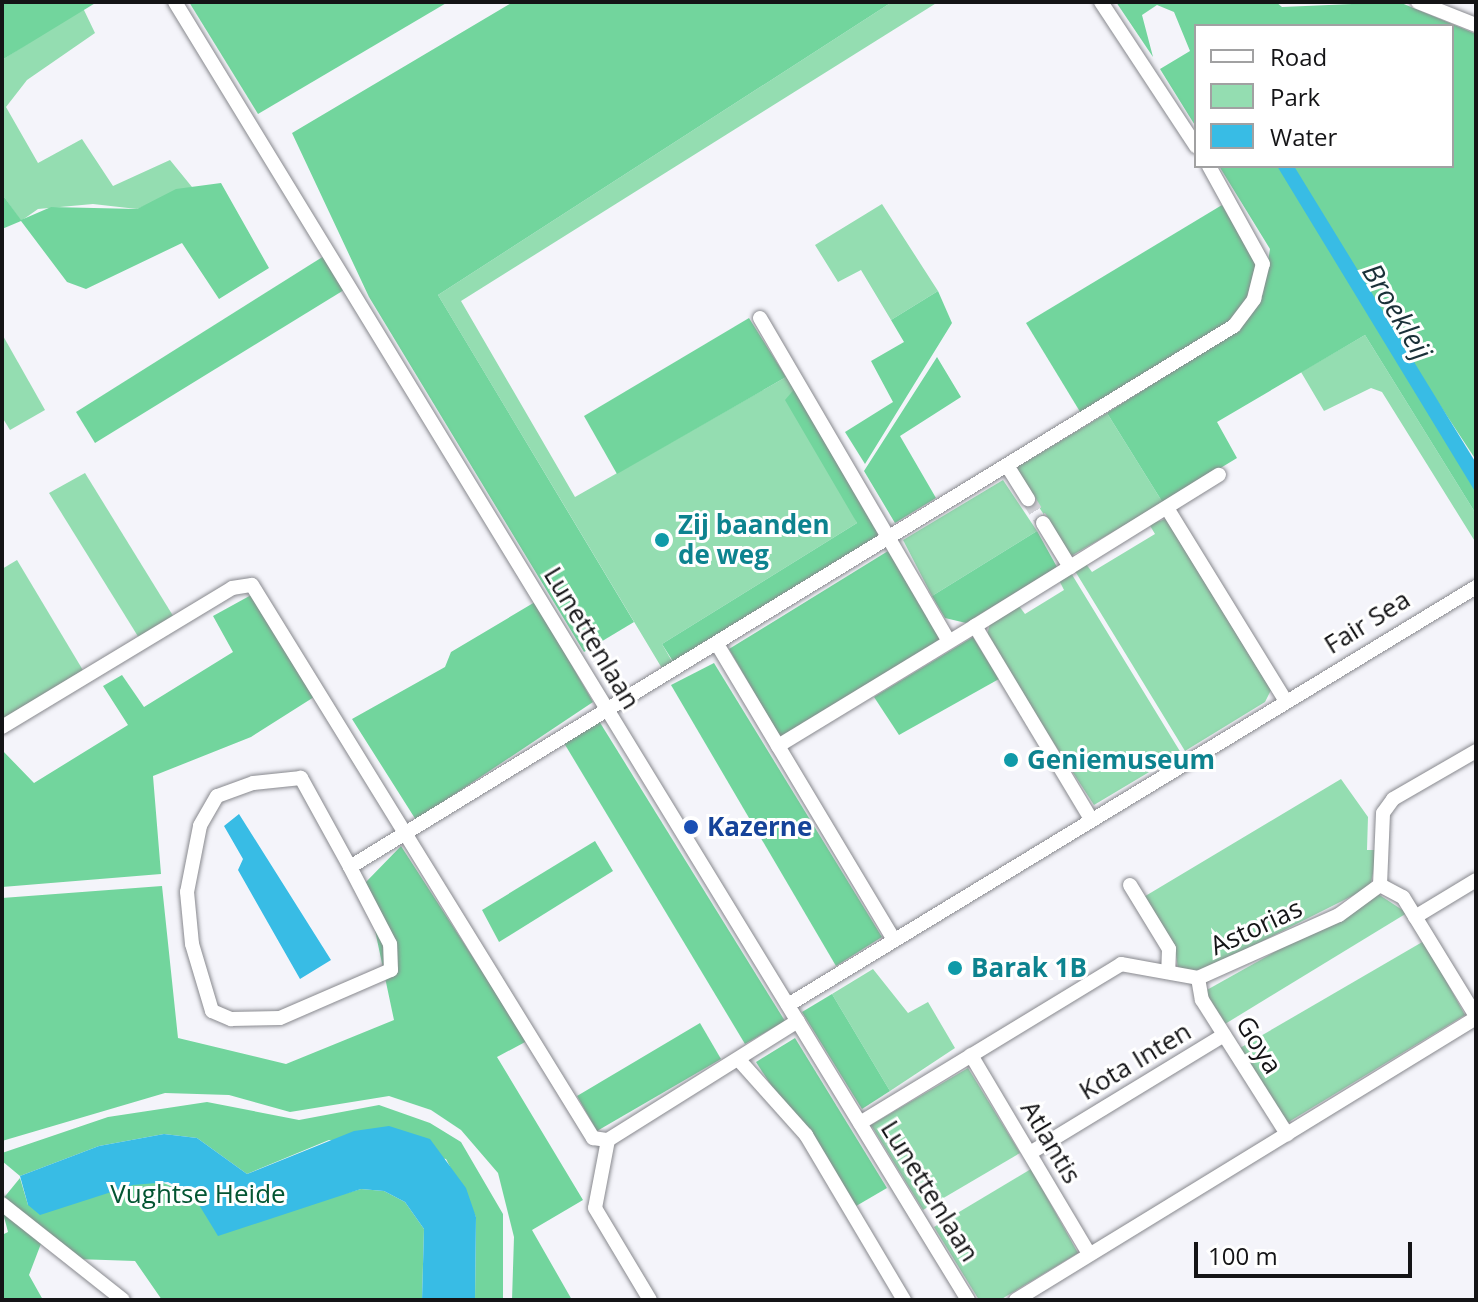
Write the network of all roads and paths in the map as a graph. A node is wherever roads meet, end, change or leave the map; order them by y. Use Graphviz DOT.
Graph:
graph roads {
  1 [pos="175,2"];
  2 [pos="1101,2"];
  3 [pos="1418,2"];
  4 [pos="1476,25"];
  5 [pos="1194,143"];
  6 [pos="1210,168"];
  7 [pos="760,318"];
  8 [pos="1008,467"];
  9 [pos="1219,475"];
  10 [pos="1028,499"];
  11 [pos="1167,508"];
  12 [pos="1043,523"];
  13 [pos="891,538"];
  14 [pos="1070,567"];
  15 [pos="1476,587"];
  16 [pos="975,626"];
  17 [pos="949,641"];
  18 [pos="717,644"];
  19 [pos="1285,700"];
  20 [pos="608,711"];
  21 [pos="2,727"];
  22 [pos="778,746"];
  23 [pos="1476,751"];
  24 [pos="1091,819"];
  25 [pos="407,833"];
  26 [pos="350,867"];
  27 [pos="1476,880"];
  28 [pos="1130,885"];
  29 [pos="1380,885"];
  30 [pos="1415,917"];
  31 [pos="894,940"];
  32 [pos="1168,972"];
  33 [pos="1198,978"];
  34 [pos="788,1005"];
  35 [pos="1476,1017"];
  36 [pos="798,1021"];
  37 [pos="1224,1035"];
  38 [pos="971,1055"];
  39 [pos="739,1060"];
  40 [pos="860,1123"];
  41 [pos="1287,1134"];
  42 [pos="608,1140"];
  43 [pos="1030,1153"];
  44 [pos="2,1204"];
  45 [pos="1089,1254"];
  46 [pos="123,1300"];
  47 [pos="650,1300"];
  48 [pos="904,1300"];
  49 [pos="968,1300"];
  50 [pos="1016,1300"];
  1 -- 20 [label="street, Lunettenlaan"];
  2 -- 5 [label="street"];
  3 -- 4 [label="street"];
  6 -- 8 [label="street"];
  7 -- 13 [label="street"];
  8 -- 10 [label="street"];
  8 -- 13 [label="street"];
  9 -- 11 [label="street"];
  11 -- 14 [label="street"];
  11 -- 19 [label="street"];
  12 -- 14 [label="street"];
  13 -- 17 [label="street"];
  13 -- 18 [label="street"];
  14 -- 16 [label="street"];
  15 -- 19 [label="street, Fair Sea"];
  16 -- 17 [label="street"];
  16 -- 24 [label="street"];
  17 -- 22 [label="street"];
  18 -- 20 [label="street"];
  18 -- 22 [label="street"];
  19 -- 24 [label="street, Fair Sea"];
  20 -- 25 [label="street"];
  20 -- 34 [label="street, Lunettenlaan"];
  21 -- 25 [label="street"];
  22 -- 31 [label="street"];
  23 -- 29 [label="street"];
  24 -- 31 [label="street, Fair Sea"];
  25 -- 26 [label="street"];
  25 -- 42 [label="street"];
  26 -- 26 [label="street"];
  27 -- 30 [label="street"];
  28 -- 32 [label="street"];
  29 -- 30 [label="street"];
  29 -- 33 [label="street, Astorias"];
  30 -- 35 [label="street"];
  31 -- 34 [label="street, Fair Sea"];
  32 -- 33 [label="street, Astorias"];
  32 -- 38 [label="street, Astorias"];
  33 -- 37 [label="street, Goya"];
  34 -- 36 [label="street, Lunettenlaan"];
  35 -- 41 [label="street"];
  36 -- 39 [label="street"];
  36 -- 40 [label="street, Lunettenlaan"];
  37 -- 41 [label="street, Goya"];
  37 -- 43 [label="street, Kota Inten"];
  38 -- 40 [label="street, Astorias"];
  38 -- 43 [label="street, Atlantis"];
  39 -- 42 [label="street"];
  39 -- 48 [label="street"];
  40 -- 49 [label="street, Lunettenlaan"];
  41 -- 45 [label="street"];
  42 -- 47 [label="street"];
  43 -- 45 [label="street, Atlantis"];
  44 -- 46 [label="street"];
  45 -- 50 [label="street"];
}
